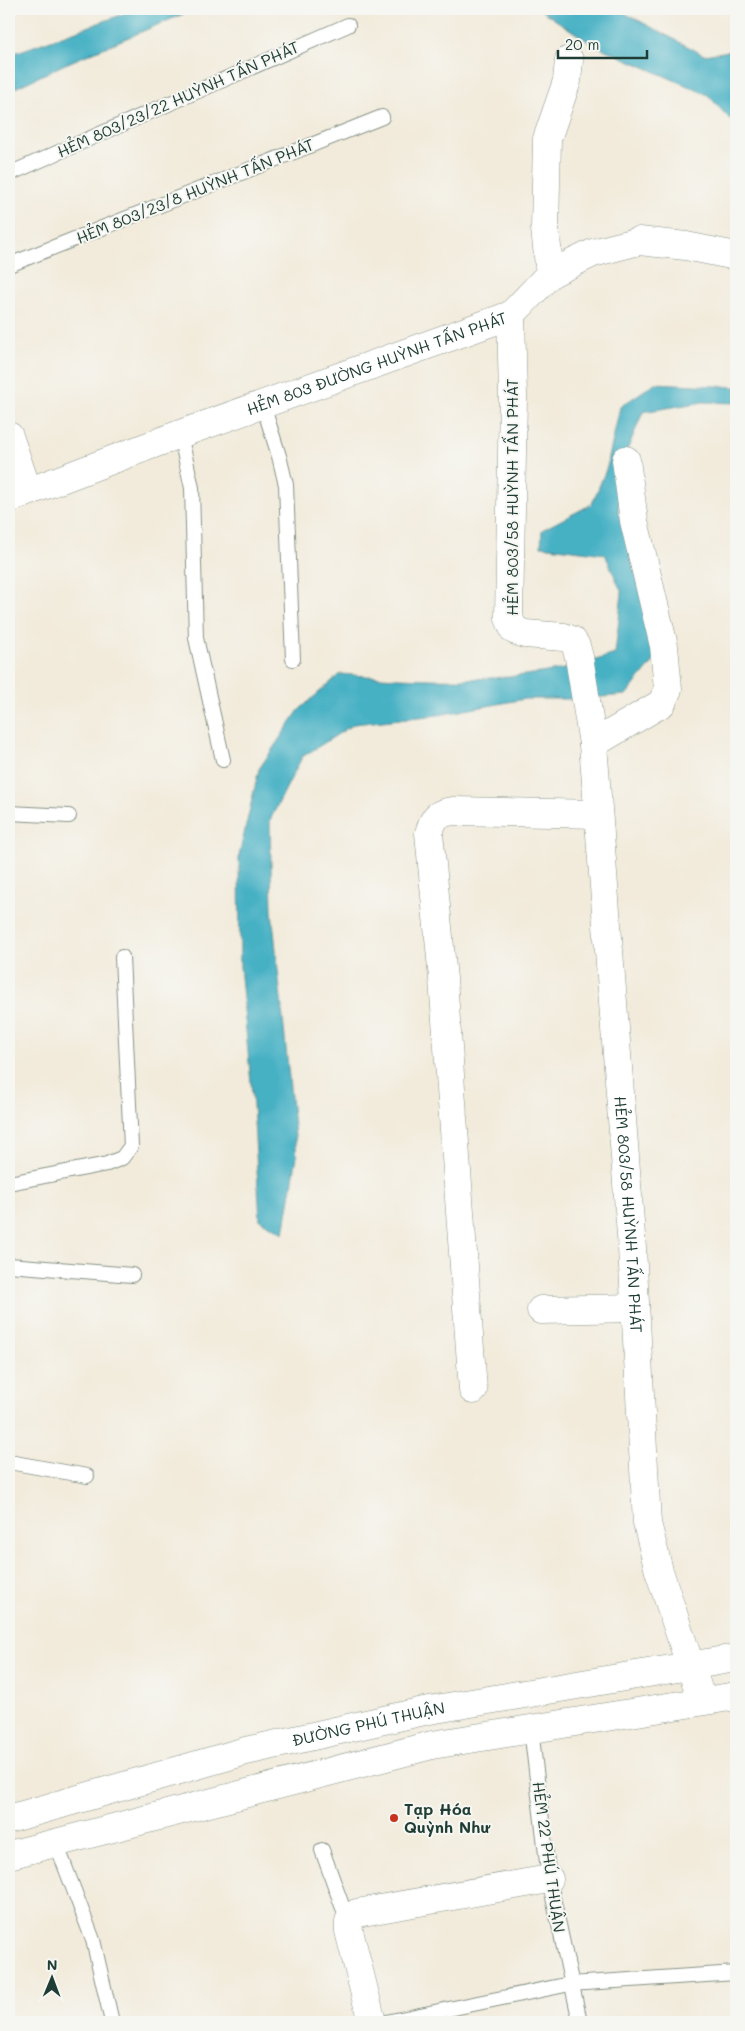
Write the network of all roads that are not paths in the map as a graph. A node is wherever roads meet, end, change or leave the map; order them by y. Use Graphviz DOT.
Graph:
graph roads {
  1 [pos="348,25"];
  2 [pos="569,60"];
  3 [pos="382,117"];
  4 [pos="9,174"];
  5 [pos="736,256"];
  6 [pos="9,265"];
  7 [pos="550,274"];
  8 [pos="511,315"];
  9 [pos="263,405"];
  10 [pos="180,434"];
  11 [pos="9,436"];
  12 [pos="626,460"];
  13 [pos="19,496"];
  14 [pos="293,659"];
  15 [pos="591,732"];
  16 [pos="223,760"];
  17 [pos="9,813"];
  18 [pos="598,814"];
  19 [pos="69,816"];
  20 [pos="122,957"];
  21 [pos="9,1183"];
  22 [pos="9,1265"];
  23 [pos="132,1275"];
  24 [pos="635,1308"];
  25 [pos="541,1310"];
  26 [pos="473,1390"];
  27 [pos="9,1462"];
  28 [pos="87,1476"];
  29 [pos="736,1658"];
  30 [pos="691,1666"];
  31 [pos="736,1696"];
  32 [pos="702,1701"];
  33 [pos="531,1729"];
  34 [pos="9,1819"];
  35 [pos="56,1843"];
  36 [pos="322,1850"];
  37 [pos="9,1855"];
  38 [pos="549,1879"];
  39 [pos="348,1922"];
  40 [pos="736,1973"];
  41 [pos="570,1984"];
  42 [pos="112,2022"];
  43 [pos="372,2022"];
  44 [pos="386,2022"];
  45 [pos="580,2022"];
  1 -- 4 [label="lane, HẺM 803/23/22 HUỲNH TẤN PHÁT"];
  2 -- 7 [label="street"];
  3 -- 6 [label="lane, HẺM 803/23/8 HUỲNH TẤN PHÁT"];
  5 -- 7 [label="street, HẺM 803 ĐƯỜNG HUỲNH TẤN PHÁT"];
  7 -- 8 [label="street, HẺM 803 ĐƯỜNG HUỲNH TẤN PHÁT"];
  8 -- 9 [label="street, HẺM 803 ĐƯỜNG HUỲNH TẤN PHÁT"];
  8 -- 15 [label="street, HẺM 803/58 HUỲNH TẤN PHÁT"];
  9 -- 10 [label="street, HẺM 803 ĐƯỜNG HUỲNH TẤN PHÁT"];
  9 -- 14 [label="lane"];
  10 -- 13 [label="street, HẺM 803 ĐƯỜNG HUỲNH TẤN PHÁT"];
  10 -- 16 [label="lane"];
  11 -- 13 [label="street"];
  12 -- 15 [label="street"];
  15 -- 18 [label="street, HẺM 803/58 HUỲNH TẤN PHÁT"];
  17 -- 19 [label="lane"];
  18 -- 24 [label="street, HẺM 803/58 HUỲNH TẤN PHÁT"];
  18 -- 26 [label="street"];
  20 -- 21 [label="lane"];
  22 -- 23 [label="lane"];
  24 -- 25 [label="street"];
  24 -- 30 [label="street, HẺM 803/58 HUỲNH TẤN PHÁT"];
  27 -- 28 [label="lane"];
  29 -- 30 [label="street, ĐƯỜNG PHÚ THUẬN"];
  30 -- 32 [label="street, HẺM 803/58 HUỲNH TẤN PHÁT"];
  30 -- 34 [label="street, ĐƯỜNG PHÚ THUẬN"];
  31 -- 32 [label="street, ĐƯỜNG PHÚ THUẬN"];
  32 -- 33 [label="street, ĐƯỜNG PHÚ THUẬN"];
  33 -- 35 [label="street, ĐƯỜNG PHÚ THUẬN"];
  33 -- 38 [label="lane, HẺM 22 PHÚ THUẬN"];
  35 -- 37 [label="street, ĐƯỜNG PHÚ THUẬN"];
  35 -- 42 [label="lane"];
  36 -- 39 [label="lane"];
  38 -- 39 [label="street"];
  38 -- 41 [label="lane, HẺM 22 PHÚ THUẬN"];
  39 -- 43 [label="street"];
  40 -- 41 [label="lane"];
  41 -- 44 [label="lane"];
  41 -- 45 [label="lane, HẺM 22 PHÚ THUẬN"];
}
